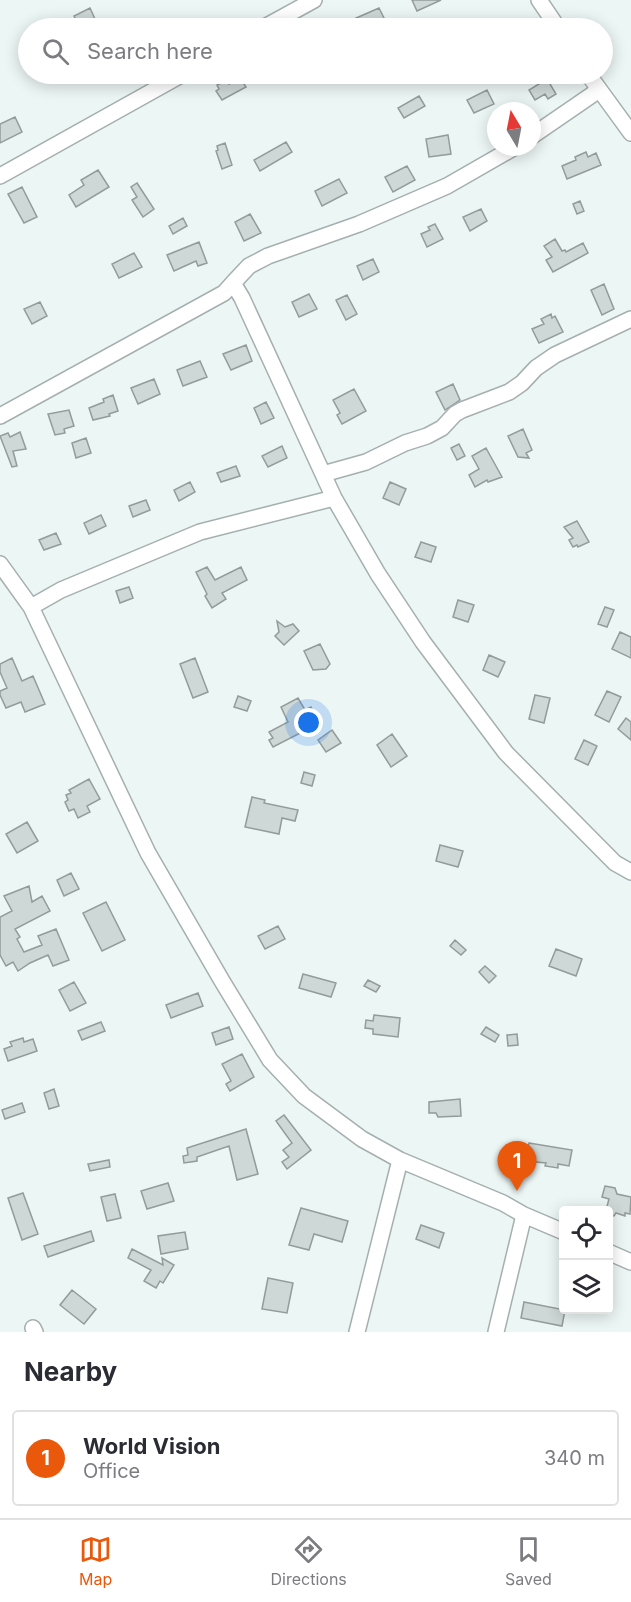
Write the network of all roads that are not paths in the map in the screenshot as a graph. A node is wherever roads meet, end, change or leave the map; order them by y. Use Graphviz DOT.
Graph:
graph roads {
  1 [pos="314,0"];
  2 [pos="539,0"];
  3 [pos="281,18"];
  4 [pos="551,18"];
  5 [pos="165,84"];
  6 [pos="596,84"];
  7 [pos="600,90"];
  8 [pos="541,130"];
  9 [pos="631,133"];
  10 [pos="499,156"];
  11 [pos="0,175"];
  12 [pos="233,283"];
  13 [pos="631,320"];
  14 [pos="0,416"];
  15 [pos="323,474"];
  16 [pos="334,498"];
  17 [pos="0,564"];
  18 [pos="31,607"];
  19 [pos="631,872"];
  20 [pos="400,1160"];
  21 [pos="524,1215"];
  22 [pos="559,1230"];
  23 [pos="613,1254"];
  24 [pos="631,1262"];
  25 [pos="357,1332"];
  26 [pos="496,1332"];
  1 -- 3 [label="street"];
  2 -- 4 [label="street"];
  5 -- 11 [label="street"];
  6 -- 7 [label="street"];
  7 -- 8 [label="street"];
  7 -- 9 [label="street"];
  10 -- 12 [label="street"];
  12 -- 14 [label="street"];
  12 -- 15 [label="street"];
  13 -- 15 [label="street"];
  15 -- 16 [label="street"];
  16 -- 18 [label="street"];
  16 -- 19 [label="street"];
  17 -- 18 [label="street"];
  18 -- 20 [label="street"];
  20 -- 21 [label="street"];
  20 -- 25 [label="street"];
  21 -- 22 [label="street"];
  21 -- 26 [label="street"];
  23 -- 24 [label="street"];
}
